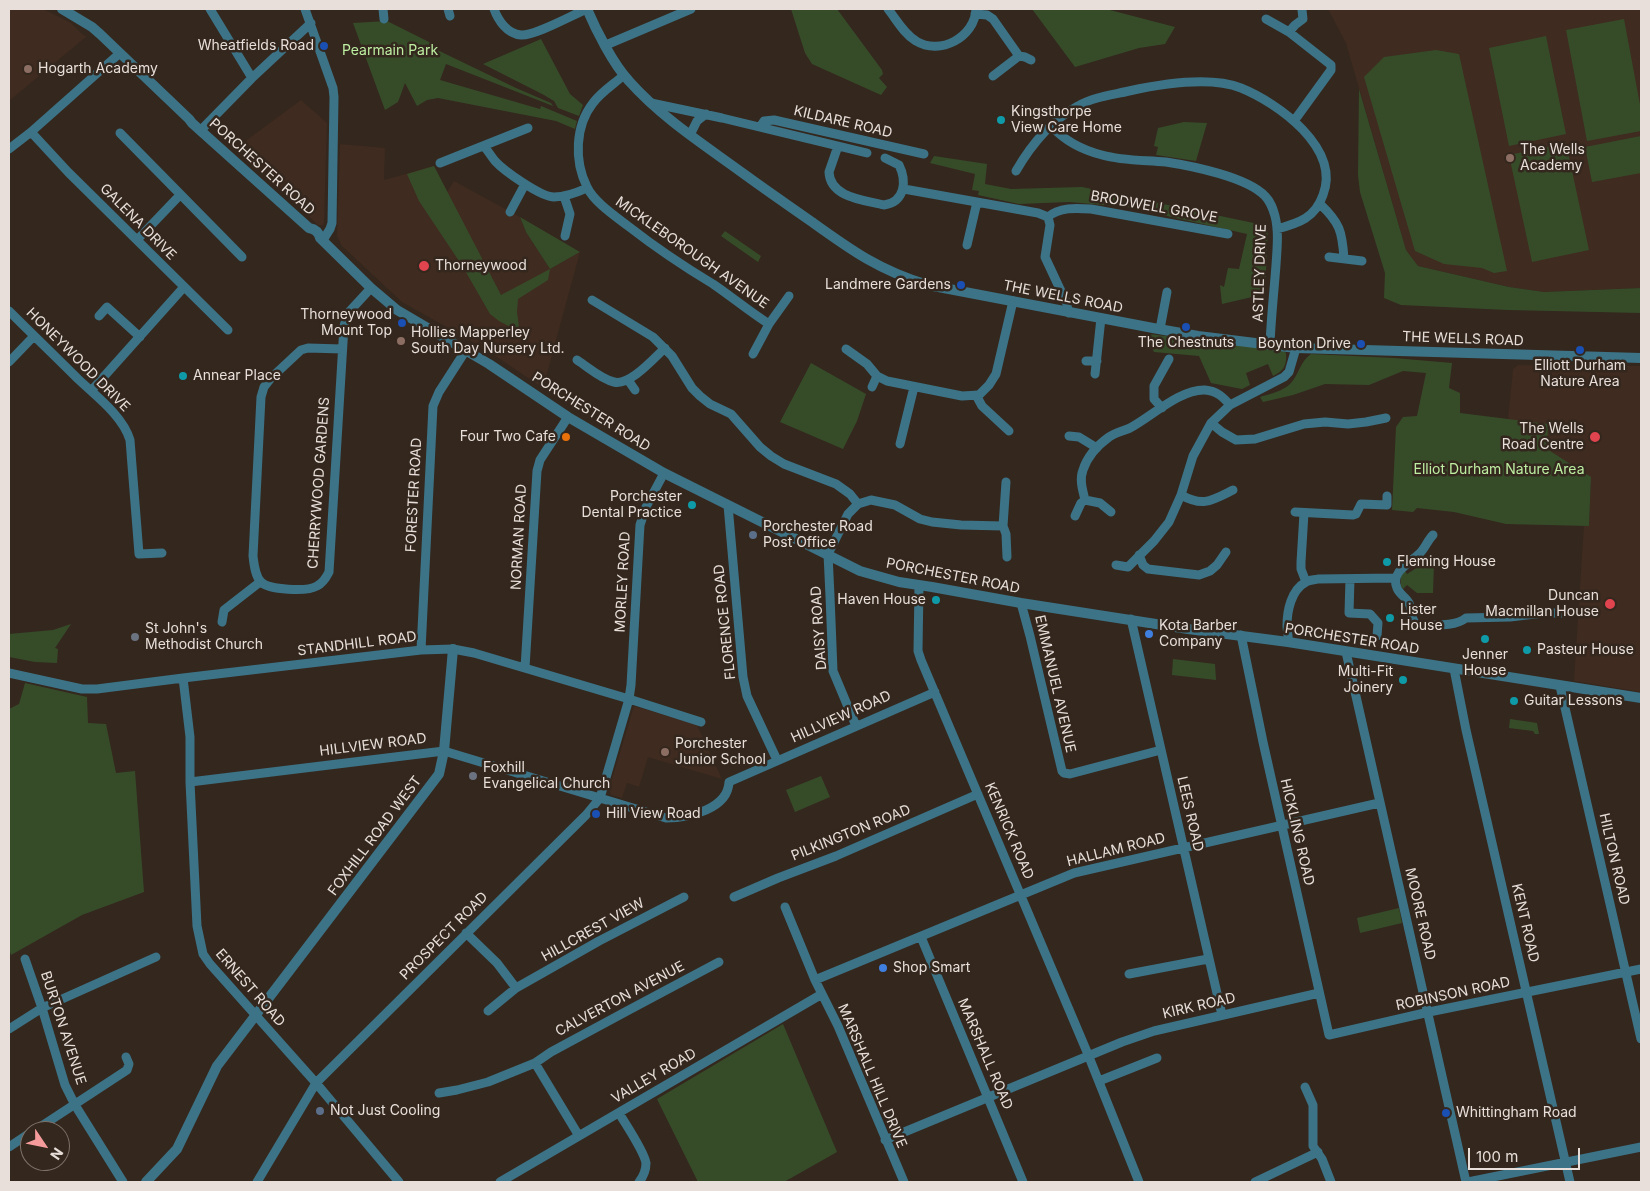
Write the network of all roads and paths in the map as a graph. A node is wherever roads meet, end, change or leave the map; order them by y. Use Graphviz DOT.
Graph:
graph roads {
  1 [pos="62,9"];
  2 [pos="210,9"];
  3 [pos="305,9"];
  4 [pos="383,9"];
  5 [pos="494,9"];
  6 [pos="587,9"];
  7 [pos="691,9"];
  8 [pos="888,9"];
  9 [pos="1302,10"];
  10 [pos="976,11"];
  11 [pos="384,19"];
  12 [pos="1266,19"];
  13 [pos="311,23"];
  14 [pos="1289,32"];
  15 [pos="606,45"];
  16 [pos="120,53"];
  17 [pos="1019,56"];
  18 [pos="1032,60"];
  19 [pos="624,75"];
  20 [pos="993,76"];
  21 [pos="252,78"];
  22 [pos="651,103"];
  23 [pos="706,114"];
  24 [pos="1294,121"];
  25 [pos="196,125"];
  26 [pos="1051,126"];
  27 [pos="760,127"];
  28 [pos="528,128"];
  29 [pos="31,132"];
  30 [pos="120,133"];
  31 [pos="690,136"];
  32 [pos="484,146"];
  33 [pos="838,146"];
  34 [pos="9,149"];
  35 [pos="868,153"];
  36 [pos="924,154"];
  37 [pos="885,158"];
  38 [pos="440,162"];
  39 [pos="1016,170"];
  40 [pos="525,184"];
  41 [pos="587,188"];
  42 [pos="904,189"];
  43 [pos="180,195"];
  44 [pos="564,196"];
  45 [pos="977,202"];
  46 [pos="1320,204"];
  47 [pos="510,212"];
  48 [pos="1048,217"];
  49 [pos="1277,229"];
  50 [pos="565,230"];
  51 [pos="1228,234"];
  52 [pos="322,239"];
  53 [pos="137,240"];
  54 [pos="967,245"];
  55 [pos="242,257"];
  56 [pos="1329,257"];
  57 [pos="1344,258"];
  58 [pos="1362,261"];
  59 [pos="184,287"];
  60 [pos="371,288"];
  61 [pos="1167,292"];
  62 [pos="789,296"];
  63 [pos="592,300"];
  64 [pos="1013,301"];
  65 [pos="9,311"];
  66 [pos="1069,313"];
  67 [pos="99,316"];
  68 [pos="1100,318"];
  69 [pos="769,324"];
  70 [pos="228,330"];
  71 [pos="1160,330"];
  72 [pos="34,336"];
  73 [pos="140,337"];
  74 [pos="1270,345"];
  75 [pos="665,348"];
  76 [pos="1296,348"];
  77 [pos="342,349"];
  78 [pos="846,349"];
  79 [pos="466,350"];
  80 [pos="753,354"];
  81 [pos="1641,358"];
  82 [pos="1169,359"];
  83 [pos="577,360"];
  84 [pos="1086,360"];
  85 [pos="9,362"];
  86 [pos="1097,362"];
  87 [pos="1095,374"];
  88 [pos="877,376"];
  89 [pos="628,380"];
  90 [pos="872,387"];
  91 [pos="914,387"];
  92 [pos="635,390"];
  93 [pos="91,391"];
  94 [pos="976,395"];
  95 [pos="1230,406"];
  96 [pos="1162,408"];
  97 [pos="568,417"];
  98 [pos="1386,418"];
  99 [pos="1211,423"];
  100 [pos="1009,431"];
  101 [pos="1069,436"];
  102 [pos="900,444"];
  103 [pos="1096,448"];
  104 [pos="664,473"];
  105 [pos="1006,482"];
  106 [pos="1233,490"];
  107 [pos="1181,495"];
  108 [pos="1388,496"];
  109 [pos="1085,500"];
  110 [pos="858,504"];
  111 [pos="728,505"];
  112 [pos="1111,512"];
  113 [pos="1075,516"];
  114 [pos="1003,526"];
  115 [pos="1433,535"];
  116 [pos="1226,552"];
  117 [pos="162,553"];
  118 [pos="828,554"];
  119 [pos="1139,555"];
  120 [pos="1006,557"];
  121 [pos="1116,565"];
  122 [pos="1396,578"];
  123 [pos="1350,579"];
  124 [pos="260,582"];
  125 [pos="1306,582"];
  126 [pos="919,586"];
  127 [pos="1021,603"];
  128 [pos="1566,613"];
  129 [pos="1131,619"];
  130 [pos="222,622"];
  131 [pos="1241,635"];
  132 [pos="1377,636"];
  133 [pos="1288,642"];
  134 [pos="453,648"];
  135 [pos="421,650"];
  136 [pos="1346,652"];
  137 [pos="525,668"];
  138 [pos="1454,669"];
  139 [pos="9,673"];
  140 [pos="183,678"];
  141 [pos="1560,686"];
  142 [pos="935,692"];
  143 [pos="625,697"];
  144 [pos="1641,698"];
  145 [pos="701,722"];
  146 [pos="856,726"];
  147 [pos="1161,750"];
  148 [pos="444,751"];
  149 [pos="777,760"];
  150 [pos="190,782"];
  151 [pos="978,794"];
  152 [pos="600,798"];
  153 [pos="1380,803"];
  154 [pos="1282,826"];
  155 [pos="1184,848"];
  156 [pos="1021,895"];
  157 [pos="684,897"];
  158 [pos="734,897"];
  159 [pos="785,907"];
  160 [pos="466,933"];
  161 [pos="921,937"];
  162 [pos="156,957"];
  163 [pos="25,959"];
  164 [pos="1208,959"];
  165 [pos="720,962"];
  166 [pos="1641,969"];
  167 [pos="1626,972"];
  168 [pos="1129,974"];
  169 [pos="815,980"];
  170 [pos="516,988"];
  171 [pos="1526,992"];
  172 [pos="1319,993"];
  173 [pos="822,994"];
  174 [pos="42,1008"];
  175 [pos="488,1011"];
  176 [pos="1429,1012"];
  177 [pos="1222,1015"];
  178 [pos="255,1016"];
  179 [pos="9,1029"];
  180 [pos="1329,1035"];
  181 [pos="1641,1039"];
  182 [pos="1089,1056"];
  183 [pos="126,1057"];
  184 [pos="1157,1058"];
  185 [pos="535,1063"];
  186 [pos="1099,1082"];
  187 [pos="316,1083"];
  188 [pos="1306,1087"];
  189 [pos="439,1093"];
  190 [pos="988,1098"];
  191 [pos="75,1105"];
  192 [pos="619,1113"];
  193 [pos="50,1121"];
  194 [pos="579,1136"];
  195 [pos="20,1140"];
  196 [pos="885,1140"];
  197 [pos="9,1147"];
  198 [pos="1641,1147"];
  199 [pos="1318,1152"];
  200 [pos="1565,1162"];
  201 [pos="901,1181"];
  202 [pos="123,1182"];
  203 [pos="146,1182"];
  204 [pos="257,1182"];
  205 [pos="399,1182"];
  206 [pos="500,1182"];
  207 [pos="639,1182"];
  208 [pos="1023,1182"];
  209 [pos="1139,1182"];
  210 [pos="1255,1182"];
  211 [pos="1331,1182"];
  212 [pos="1467,1182"];
  213 [pos="1570,1182"];
  1 -- 16 [label="street, PORCHESTER ROAD"];
  2 -- 21 [label="street"];
  3 -- 13 [label="street"];
  4 -- 11 [label="street"];
  5 -- 6 [label="street"];
  6 -- 15 [label="street, THE WELLS ROAD"];
  7 -- 15 [label="street"];
  8 -- 10 [label="street"];
  9 -- 14 [label="street"];
  10 -- 17 [label="street"];
  12 -- 14 [label="street"];
  13 -- 21 [label="street"];
  13 -- 52 [label="street"];
  14 -- 24 [label="street"];
  15 -- 19 [label="street, THE WELLS ROAD"];
  16 -- 25 [label="street, PORCHESTER ROAD"];
  16 -- 29 [label="street"];
  17 -- 18 [label="street"];
  17 -- 20 [label="street"];
  19 -- 22 [label="street, THE WELLS ROAD"];
  19 -- 41 [label="street, MICKLEBOROUGH AVENUE"];
  21 -- 25 [label="street"];
  22 -- 23 [label="street, KILDARE ROAD"];
  22 -- 31 [label="street, THE WELLS ROAD"];
  23 -- 27 [label="street, KILDARE ROAD"];
  23 -- 31 [label="street"];
  24 -- 26 [label="street"];
  24 -- 46 [label="street"];
  25 -- 52 [label="street, PORCHESTER ROAD"];
  26 -- 39 [label="street"];
  26 -- 49 [label="street, ASTLEY DRIVE"];
  27 -- 33 [label="street, KILDARE ROAD"];
  27 -- 36 [label="street, KILDARE ROAD"];
  28 -- 32 [label="street"];
  29 -- 34 [label="street"];
  29 -- 53 [label="street, GALENA DRIVE"];
  30 -- 43 [label="street"];
  31 -- 64 [label="street, THE WELLS ROAD"];
  32 -- 38 [label="street"];
  32 -- 40 [label="street"];
  33 -- 35 [label="street, KILDARE ROAD"];
  33 -- 42 [label="street, KILDARE ROAD"];
  37 -- 42 [label="street, KILDARE ROAD"];
  40 -- 44 [label="street"];
  40 -- 47 [label="street"];
  41 -- 44 [label="street"];
  41 -- 69 [label="street, MICKLEBOROUGH AVENUE"];
  42 -- 45 [label="street"];
  43 -- 53 [label="street"];
  43 -- 55 [label="street"];
  44 -- 50 [label="street"];
  45 -- 48 [label="street"];
  45 -- 54 [label="street"];
  46 -- 49 [label="street"];
  46 -- 57 [label="street"];
  48 -- 51 [label="street, BRODWELL GROVE"];
  48 -- 66 [label="street"];
  49 -- 74 [label="street, ASTLEY DRIVE"];
  52 -- 60 [label="street, PORCHESTER ROAD"];
  53 -- 59 [label="street, GALENA DRIVE"];
  56 -- 57 [label="street"];
  57 -- 58 [label="street"];
  59 -- 70 [label="street, GALENA DRIVE"];
  59 -- 73 [label="street"];
  60 -- 77 [label="street, CHERRYWOOD GARDENS"];
  60 -- 79 [label="street, PORCHESTER ROAD"];
  61 -- 71 [label="street"];
  62 -- 69 [label="street, MICKLEBOROUGH AVENUE"];
  63 -- 75 [label="street"];
  64 -- 66 [label="street, THE WELLS ROAD"];
  64 -- 94 [label="street"];
  65 -- 72 [label="street, HONEYWOOD DRIVE"];
  66 -- 68 [label="street, THE WELLS ROAD"];
  67 -- 73 [label="street"];
  68 -- 71 [label="street, THE WELLS ROAD"];
  68 -- 86 [label="street"];
  69 -- 80 [label="street, MICKLEBOROUGH AVENUE"];
  71 -- 74 [label="street, THE WELLS ROAD"];
  72 -- 85 [label="street"];
  72 -- 93 [label="street, HONEYWOOD DRIVE"];
  73 -- 93 [label="street"];
  74 -- 76 [label="street, THE WELLS ROAD"];
  75 -- 89 [label="street"];
  75 -- 110 [label="street"];
  76 -- 81 [label="street, THE WELLS ROAD"];
  76 -- 95 [label="street"];
  77 -- 124 [label="street"];
  77 -- 124 [label="street, CHERRYWOOD GARDENS"];
  78 -- 88 [label="street"];
  79 -- 97 [label="street, PORCHESTER ROAD"];
  79 -- 135 [label="street, FORESTER ROAD"];
  82 -- 96 [label="street"];
  83 -- 89 [label="street"];
  84 -- 86 [label="street"];
  86 -- 87 [label="street"];
  88 -- 90 [label="street"];
  88 -- 91 [label="street"];
  89 -- 92 [label="street"];
  91 -- 94 [label="street"];
  91 -- 102 [label="street"];
  93 -- 117 [label="street, HONEYWOOD DRIVE"];
  94 -- 100 [label="street"];
  95 -- 96 [label="street"];
  95 -- 99 [label="street"];
  96 -- 103 [label="street"];
  97 -- 104 [label="street, PORCHESTER ROAD"];
  97 -- 137 [label="street, NORMAN ROAD"];
  98 -- 99 [label="street"];
  99 -- 107 [label="street"];
  101 -- 103 [label="street"];
  103 -- 109 [label="street"];
  104 -- 111 [label="street, PORCHESTER ROAD"];
  104 -- 143 [label="street, MORLEY ROAD"];
  105 -- 114 [label="street"];
  106 -- 107 [label="street"];
  107 -- 119 [label="street"];
  108 -- 125 [label="street"];
  109 -- 112 [label="street"];
  109 -- 113 [label="street"];
  110 -- 114 [label="street"];
  110 -- 118 [label="street"];
  111 -- 118 [label="street, PORCHESTER ROAD"];
  111 -- 149 [label="street, FLORENCE ROAD"];
  114 -- 120 [label="street"];
  115 -- 122 [label="street"];
  116 -- 119 [label="street"];
  118 -- 126 [label="street, PORCHESTER ROAD"];
  118 -- 146 [label="street, DAISY ROAD"];
  119 -- 121 [label="street"];
  122 -- 123 [label="street"];
  122 -- 128 [label="street"];
  123 -- 125 [label="street"];
  123 -- 132 [label="street"];
  124 -- 130 [label="street"];
  125 -- 133 [label="street"];
  126 -- 127 [label="street, PORCHESTER ROAD"];
  126 -- 142 [label="street, KENRICK ROAD"];
  127 -- 129 [label="street, PORCHESTER ROAD"];
  127 -- 147 [label="street, EMMANUEL AVENUE"];
  129 -- 131 [label="street, PORCHESTER ROAD"];
  129 -- 147 [label="street, LEES ROAD"];
  131 -- 133 [label="street, PORCHESTER ROAD"];
  131 -- 154 [label="street, HICKLING ROAD"];
  133 -- 136 [label="street, PORCHESTER ROAD"];
  134 -- 135 [label="street, STANDHILL ROAD"];
  134 -- 137 [label="street, STANDHILL ROAD"];
  134 -- 148 [label="street, FOXHILL ROAD WEST"];
  135 -- 140 [label="street, STANDHILL ROAD"];
  136 -- 138 [label="street, PORCHESTER ROAD"];
  136 -- 153 [label="street, MOORE ROAD"];
  137 -- 143 [label="street, STANDHILL ROAD"];
  138 -- 141 [label="street, PORCHESTER ROAD"];
  138 -- 171 [label="street, KENT ROAD"];
  139 -- 140 [label="street, STANDHILL ROAD"];
  140 -- 150 [label="street, ERNEST ROAD"];
  141 -- 144 [label="street, PORCHESTER ROAD"];
  141 -- 167 [label="street, HILTON ROAD"];
  142 -- 146 [label="street, HILLVIEW ROAD"];
  142 -- 151 [label="street, KENRICK ROAD"];
  143 -- 145 [label="street, STANDHILL ROAD"];
  143 -- 152 [label="street, PROSPECT ROAD"];
  146 -- 149 [label="street, HILLVIEW ROAD"];
  147 -- 155 [label="street, LEES ROAD"];
  148 -- 150 [label="street, HILLVIEW ROAD"];
  148 -- 152 [label="street, HILLVIEW ROAD"];
  148 -- 178 [label="street, FOXHILL ROAD WEST"];
  149 -- 152 [label="street, HILLVIEW ROAD"];
  150 -- 178 [label="street, ERNEST ROAD"];
  151 -- 156 [label="street, KENRICK ROAD"];
  151 -- 158 [label="street, PILKINGTON ROAD"];
  152 -- 160 [label="street, PROSPECT ROAD"];
  153 -- 154 [label="street, HALLAM ROAD"];
  153 -- 176 [label="street, MOORE ROAD"];
  154 -- 155 [label="street, HALLAM ROAD"];
  154 -- 172 [label="street, HICKLING ROAD"];
  155 -- 156 [label="street, HALLAM ROAD"];
  155 -- 164 [label="street, LEES ROAD"];
  156 -- 161 [label="street, HALLAM ROAD"];
  156 -- 182 [label="street, KENRICK ROAD"];
  157 -- 170 [label="street, HILLCREST VIEW"];
  159 -- 169 [label="street, MARSHALL HILL DRIVE"];
  160 -- 170 [label="street"];
  160 -- 187 [label="street, PROSPECT ROAD"];
  161 -- 169 [label="street, HALLAM ROAD"];
  161 -- 190 [label="street, MARSHALL ROAD"];
  162 -- 174 [label="street"];
  163 -- 174 [label="street, BURTON AVENUE"];
  164 -- 168 [label="street"];
  164 -- 177 [label="street, LEES ROAD"];
  165 -- 185 [label="street, CALVERTON AVENUE"];
  166 -- 167 [label="street, ROBINSON ROAD"];
  167 -- 171 [label="street, ROBINSON ROAD"];
  167 -- 181 [label="street, HILTON ROAD"];
  169 -- 173 [label="street, MARSHALL HILL DRIVE"];
  170 -- 175 [label="street, HILLCREST VIEW"];
  171 -- 176 [label="street, ROBINSON ROAD"];
  171 -- 200 [label="street, KENT ROAD"];
  172 -- 177 [label="street, KIRK ROAD"];
  172 -- 180 [label="street, HICKLING ROAD"];
  173 -- 192 [label="street, VALLEY ROAD"];
  173 -- 196 [label="street, MARSHALL HILL DRIVE"];
  174 -- 179 [label="street"];
  174 -- 191 [label="street, BURTON AVENUE"];
  176 -- 180 [label="street, ROBINSON ROAD"];
  176 -- 212 [label="street, MOORE ROAD"];
  177 -- 182 [label="street, KIRK ROAD"];
  178 -- 187 [label="street, ERNEST ROAD"];
  178 -- 203 [label="street, FOXHILL ROAD WEST"];
  182 -- 186 [label="street, KENRICK ROAD"];
  182 -- 190 [label="street, KIRK ROAD"];
  183 -- 191 [label="street"];
  184 -- 186 [label="street"];
  185 -- 189 [label="street, CALVERTON AVENUE"];
  185 -- 194 [label="street"];
  186 -- 209 [label="street, KENRICK ROAD"];
  187 -- 204 [label="street, PROSPECT ROAD"];
  187 -- 205 [label="street, ERNEST ROAD"];
  188 -- 199 [label="street"];
  190 -- 196 [label="street, KIRK ROAD"];
  190 -- 208 [label="street, MARSHALL ROAD"];
  191 -- 193 [label="street"];
  191 -- 202 [label="street, BURTON AVENUE"];
  192 -- 194 [label="street, VALLEY ROAD"];
  192 -- 207 [label="street"];
  194 -- 206 [label="street, VALLEY ROAD"];
  195 -- 197 [label="street"];
  196 -- 201 [label="street, MARSHALL HILL DRIVE"];
  198 -- 200 [label="street"];
  199 -- 210 [label="street"];
  199 -- 211 [label="street"];
  200 -- 212 [label="street"];
  200 -- 213 [label="street, KENT ROAD"];
}
